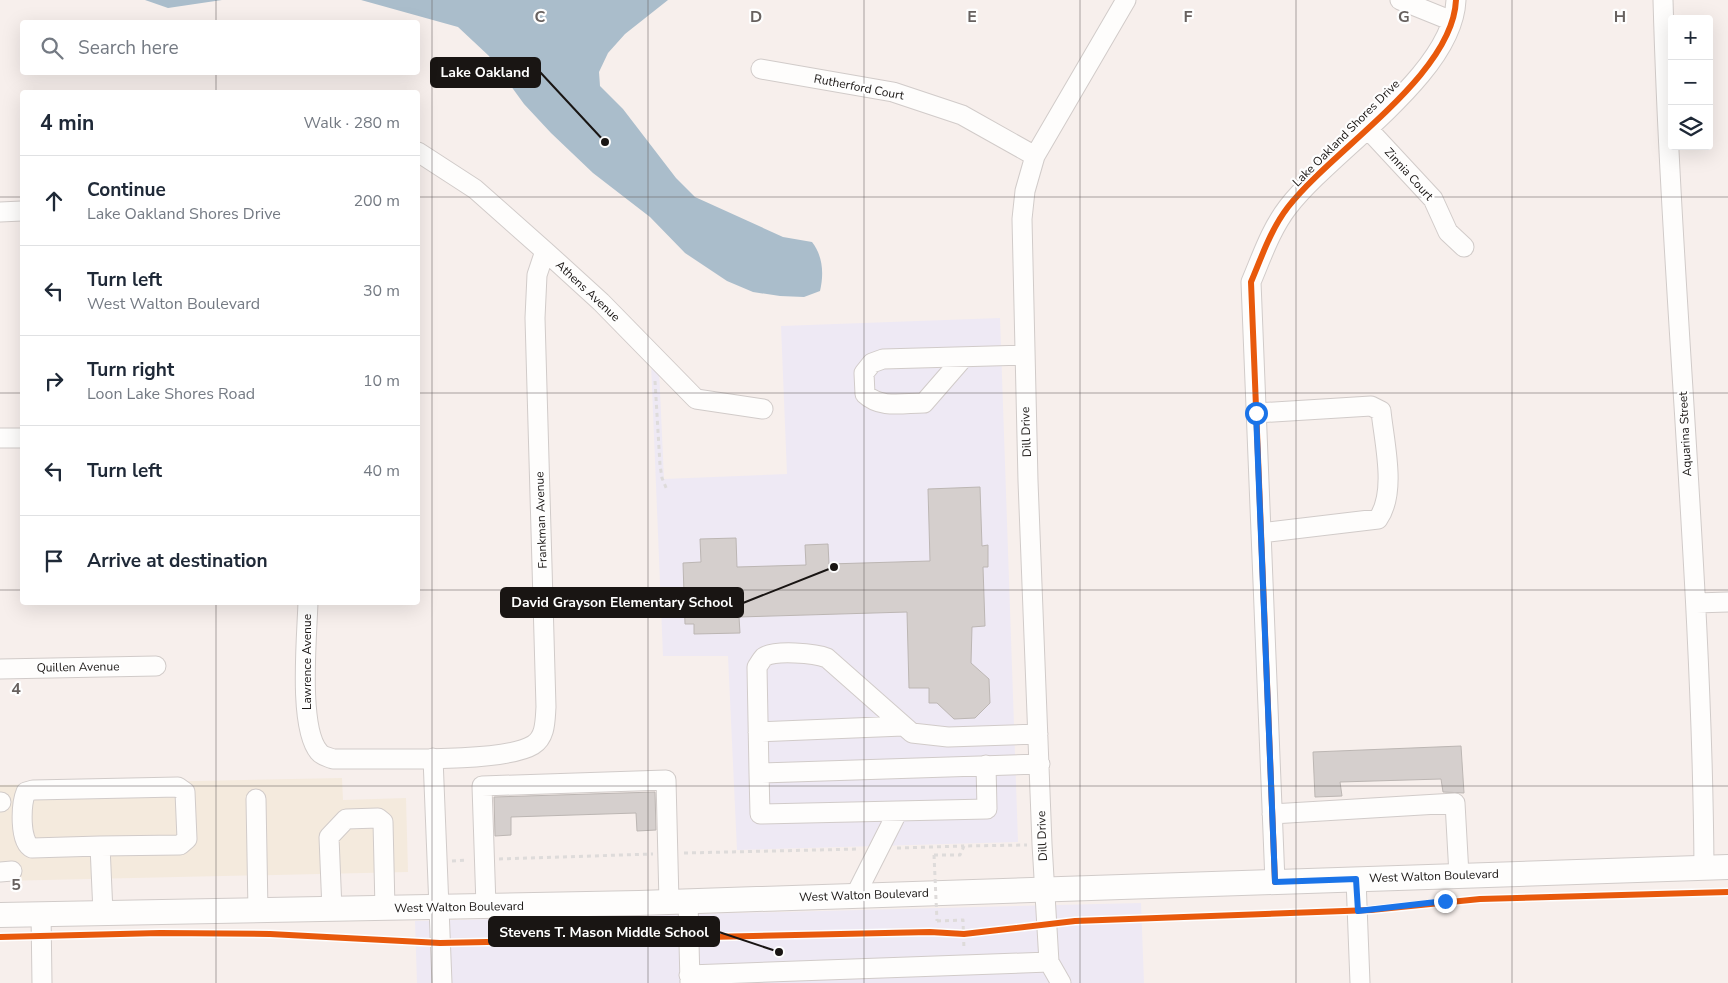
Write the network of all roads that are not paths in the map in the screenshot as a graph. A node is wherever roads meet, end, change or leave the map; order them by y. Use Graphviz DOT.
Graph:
graph roads {
  1 [pos="1126,0"];
  2 [pos="1400,0"];
  3 [pos="1456,0"];
  4 [pos="1663,0"];
  5 [pos="1452,21"];
  6 [pos="760,69"];
  7 [pos="1367,128"];
  8 [pos="420,153"];
  9 [pos="1035,156"];
  10 [pos="20,211"];
  11 [pos="0,212"];
  12 [pos="1464,247"];
  13 [pos="545,251"];
  14 [pos="1024,355"];
  15 [pos="964,356"];
  16 [pos="763,409"];
  17 [pos="1256,413"];
  18 [pos="0,438"];
  19 [pos="20,438"];
  20 [pos="1261,533"];
  21 [pos="1728,602"];
  22 [pos="1696,603"];
  23 [pos="308,605"];
  24 [pos="156,666"];
  25 [pos="0,669"];
  26 [pos="903,726"];
  27 [pos="758,732"];
  28 [pos="1038,734"];
  29 [pos="433,758"];
  30 [pos="1040,764"];
  31 [pos="986,765"];
  32 [pos="759,774"];
  33 [pos="256,799"];
  34 [pos="898,811"];
  35 [pos="1272,814"];
  36 [pos="100,846"];
  37 [pos="1704,867"];
  38 [pos="1728,867"];
  39 [pos="1459,876"];
  40 [pos="1356,879"];
  41 [pos="1275,882"];
  42 [pos="1045,889"];
  43 [pos="855,896"];
  44 [pos="678,901"];
  45 [pos="486,906"];
  46 [pos="439,908"];
  47 [pos="385,909"];
  48 [pos="332,910"];
  49 [pos="258,911"];
  50 [pos="41,913"];
  51 [pos="103,913"];
  52 [pos="0,915"];
  53 [pos="1049,962"];
  54 [pos="690,979"];
  55 [pos="42,983"];
  56 [pos="442,983"];
  57 [pos="1061,983"];
  58 [pos="1360,983"];
  1 -- 9 [label="street, Dill Drive"];
  2 -- 5 [label="street"];
  3 -- 5 [label="street, Lake Oakland Shores Drive"];
  4 -- 22 [label="street, Aquarina Street"];
  5 -- 7 [label="street, Lake Oakland Shores Drive"];
  6 -- 9 [label="street, Rutherford Court"];
  7 -- 12 [label="street, Zinnia Court"];
  7 -- 17 [label="street, Lake Oakland Shores Drive"];
  8 -- 13 [label="street, Athens Avenue"];
  9 -- 14 [label="street, Dill Drive"];
  10 -- 11 [label="street"];
  13 -- 16 [label="street, Athens Avenue"];
  13 -- 29 [label="street, Frankman Avenue"];
  14 -- 15 [label="street"];
  14 -- 28 [label="street, Dill Drive"];
  15 -- 15 [label="street"];
  17 -- 20 [label="street, Lake Oakland Shores Drive"];
  17 -- 20 [label="street"];
  18 -- 19 [label="street"];
  20 -- 35 [label="street, Lake Oakland Shores Drive"];
  21 -- 22 [label="street"];
  22 -- 37 [label="street, Aquarina Street"];
  23 -- 29 [label="street, Lawrence Avenue"];
  24 -- 25 [label="street, Quillen Avenue"];
  26 -- 27 [label="street"];
  26 -- 27 [label="street"];
  26 -- 28 [label="street"];
  27 -- 32 [label="street"];
  28 -- 30 [label="street, Dill Drive"];
  29 -- 46 [label="street"];
  30 -- 31 [label="street"];
  30 -- 42 [label="street, Dill Drive"];
  31 -- 32 [label="street"];
  31 -- 34 [label="street"];
  32 -- 34 [label="street"];
  33 -- 49 [label="street"];
  34 -- 43 [label="street"];
  35 -- 39 [label="street"];
  35 -- 41 [label="street, Lake Oakland Shores Drive"];
  36 -- 36 [label="street"];
  36 -- 51 [label="street"];
  37 -- 38 [label="main road, West Walton Boulevard"];
  37 -- 39 [label="main road, West Walton Boulevard"];
  39 -- 40 [label="main road, West Walton Boulevard"];
  40 -- 41 [label="main road, West Walton Boulevard"];
  40 -- 58 [label="street"];
  41 -- 42 [label="main road, West Walton Boulevard"];
  42 -- 43 [label="main road, West Walton Boulevard"];
  42 -- 53 [label="street, Dill Drive"];
  43 -- 44 [label="main road, West Walton Boulevard"];
  44 -- 45 [label="main road, West Walton Boulevard"];
  44 -- 45 [label="street"];
  44 -- 54 [label="street"];
  45 -- 46 [label="main road, West Walton Boulevard"];
  46 -- 47 [label="main road, West Walton Boulevard"];
  46 -- 56 [label="street"];
  47 -- 48 [label="main road, West Walton Boulevard"];
  47 -- 48 [label="street"];
  48 -- 49 [label="main road, West Walton Boulevard"];
  49 -- 51 [label="main road, West Walton Boulevard"];
  50 -- 51 [label="main road, West Walton Boulevard"];
  50 -- 52 [label="main road, West Walton Boulevard"];
  50 -- 55 [label="street"];
  53 -- 54 [label="street"];
  53 -- 57 [label="street"];
}
